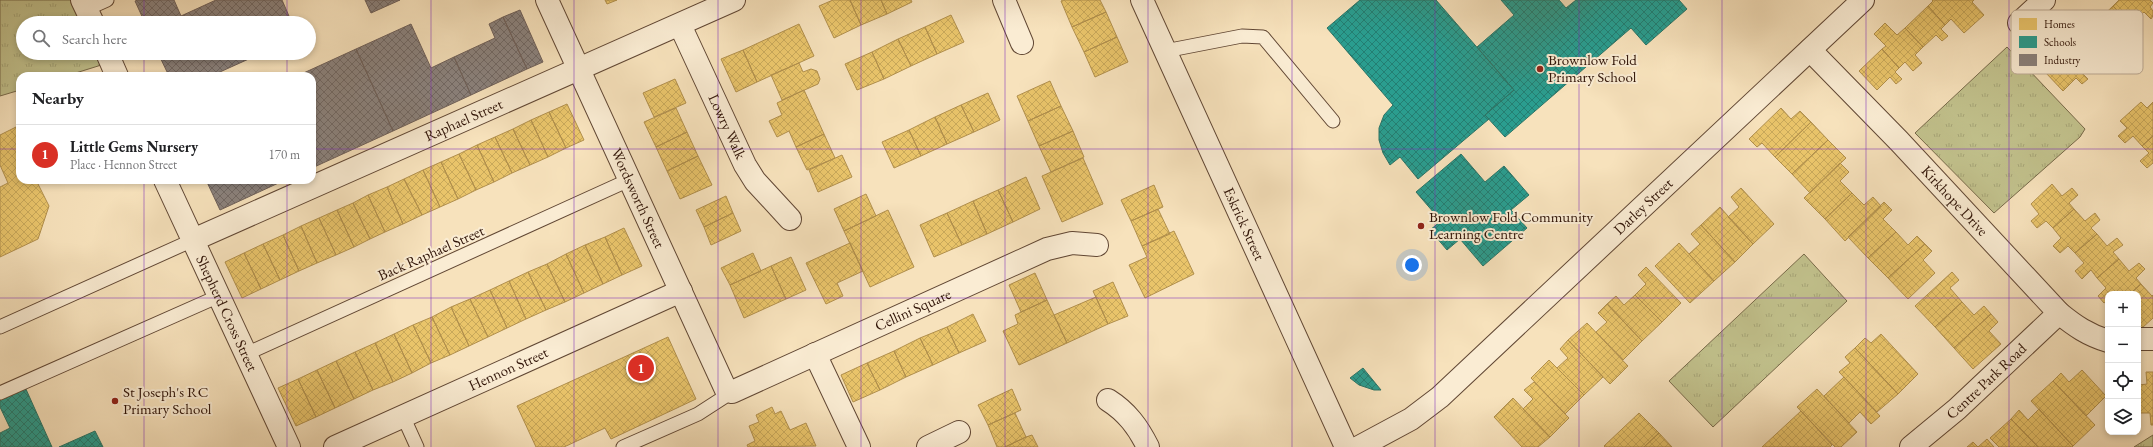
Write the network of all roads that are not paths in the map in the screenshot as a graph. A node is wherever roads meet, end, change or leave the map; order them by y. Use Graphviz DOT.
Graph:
graph roads {
  1 [pos="106,0"];
  2 [pos="546,0"];
  3 [pos="734,0"];
  4 [pos="1004,0"];
  5 [pos="1142,0"];
  6 [pos="1863,0"];
  7 [pos="2044,0"];
  8 [pos="2033,10"];
  9 [pos="87,11"];
  10 [pos="680,24"];
  11 [pos="1022,43"];
  12 [pos="1810,50"];
  13 [pos="1165,51"];
  14 [pos="110,60"];
  15 [pos="579,70"];
  16 [pos="115,72"];
  17 [pos="1333,121"];
  18 [pos="629,180"];
  19 [pos="167,184"];
  20 [pos="790,219"];
  21 [pos="193,240"];
  22 [pos="1097,245"];
  23 [pos="681,291"];
  24 [pos="219,296"];
  25 [pos="2059,313"];
  26 [pos="0,327"];
  27 [pos="2141,339"];
  28 [pos="2153,339"];
  29 [pos="2105,340"];
  30 [pos="246,354"];
  31 [pos="815,354"];
  32 [pos="732,392"];
  33 [pos="0,393"];
  34 [pos="1108,400"];
  35 [pos="403,416"];
  36 [pos="958,432"];
  37 [pos="289,447"];
  38 [pos="335,447"];
  39 [pos="417,447"];
  40 [pos="623,447"];
  41 [pos="859,447"];
  42 [pos="928,447"];
  43 [pos="1148,447"];
  44 [pos="1346,447"];
  45 [pos="1359,447"];
  46 [pos="1911,447"];
  1 -- 9 [label="lane"];
  2 -- 15 [label="street, Wordsworth Street"];
  3 -- 10 [label="street, Raphael Street"];
  4 -- 11 [label="street"];
  5 -- 13 [label="street, Eskrick Street"];
  6 -- 12 [label="street, Darley Street"];
  7 -- 8 [label="street"];
  10 -- 15 [label="street, Raphael Street"];
  10 -- 20 [label="street, Lowry Walk"];
  12 -- 25 [label="street, Kirkhope Drive"];
  12 -- 45 [label="street, Darley Street"];
  13 -- 17 [label="lane"];
  13 -- 44 [label="street, Eskrick Street"];
  14 -- 16 [label="street"];
  15 -- 18 [label="street, Wordsworth Street"];
  15 -- 21 [label="street, Raphael Street"];
  18 -- 23 [label="street, Wordsworth Street"];
  18 -- 30 [label="lane, Back Raphael Street"];
  19 -- 21 [label="street, Shepherd Cross Street"];
  21 -- 24 [label="street, Shepherd Cross Street"];
  21 -- 26 [label="lane"];
  22 -- 31 [label="street, Cellini Square"];
  23 -- 32 [label="street, Wordsworth Street"];
  23 -- 35 [label="street, Hennon Street"];
  24 -- 30 [label="street, Shepherd Cross Street"];
  24 -- 33 [label="lane"];
  25 -- 29 [label="street, Kirkhope Drive"];
  25 -- 46 [label="street, Centre Park Road"];
  27 -- 28 [label="street"];
  30 -- 37 [label="street, Shepherd Cross Street"];
  31 -- 32 [label="street, Cellini Square"];
  31 -- 41 [label="street"];
  32 -- 40 [label="lane"];
  34 -- 43 [label="street"];
  35 -- 38 [label="street, Hennon Street"];
  35 -- 39 [label="lane"];
  36 -- 42 [label="street"];
}
